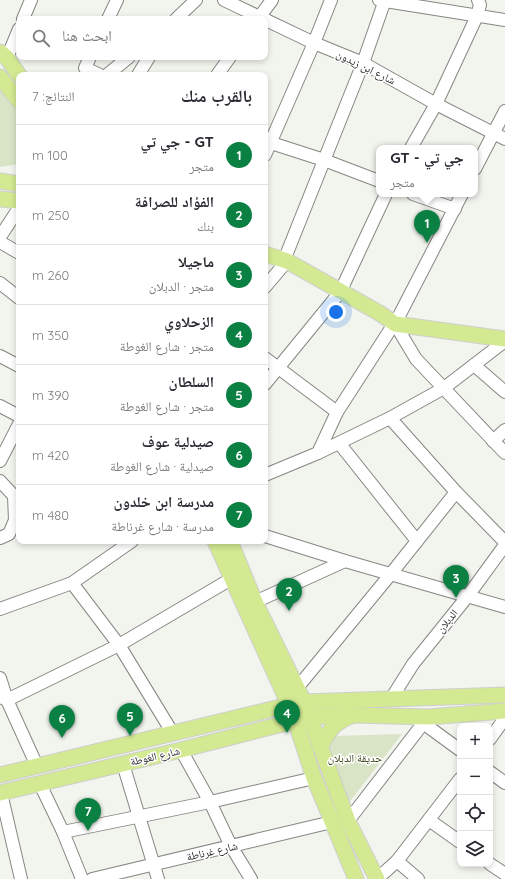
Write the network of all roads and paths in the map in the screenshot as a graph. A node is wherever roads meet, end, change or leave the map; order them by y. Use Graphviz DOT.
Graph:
graph roads {
  1 [pos="31,0"];
  2 [pos="117,0"];
  3 [pos="196,0"];
  4 [pos="224,0"];
  5 [pos="272,0"];
  6 [pos="331,0"];
  7 [pos="383,0"];
  8 [pos="479,5"];
  9 [pos="24,16"];
  10 [pos="109,16"];
  11 [pos="179,16"];
  12 [pos="255,16"];
  13 [pos="260,16"];
  14 [pos="505,20"];
  15 [pos="268,22"];
  16 [pos="16,34"];
  17 [pos="314,43"];
  18 [pos="4,55"];
  19 [pos="89,60"];
  20 [pos="125,60"];
  21 [pos="147,60"];
  22 [pos="228,60"];
  23 [pos="363,63"];
  24 [pos="17,72"];
  25 [pos="94,72"];
  26 [pos="111,72"];
  27 [pos="140,72"];
  28 [pos="219,72"];
  29 [pos="0,77"];
  30 [pos="16,97"];
  31 [pos="436,104"];
  32 [pos="505,110"];
  33 [pos="493,132"];
  34 [pos="505,139"];
  35 [pos="268,142"];
  36 [pos="413,145"];
  37 [pos="324,160"];
  38 [pos="478,163"];
  39 [pos="16,174"];
  40 [pos="376,181"];
  41 [pos="8,182"];
  42 [pos="385,197"];
  43 [pos="422,197"];
  44 [pos="461,197"];
  45 [pos="0,199"];
  46 [pos="16,201"];
  47 [pos="455,209"];
  48 [pos="16,213"];
  49 [pos="0,237"];
  50 [pos="0,242"];
  51 [pos="268,248"];
  52 [pos="16,251"];
  53 [pos="268,254"];
  54 [pos="287,257"];
  55 [pos="0,283"];
  56 [pos="268,283"];
  57 [pos="342,288"];
  58 [pos="16,296"];
  59 [pos="397,320"];
  60 [pos="505,331"];
  61 [pos="505,340"];
  62 [pos="0,356"];
  63 [pos="268,360"];
  64 [pos="16,364"];
  65 [pos="474,365"];
  66 [pos="277,368"];
  67 [pos="268,380"];
  68 [pos="444,388"];
  69 [pos="505,392"];
  70 [pos="0,406"];
  71 [pos="337,412"];
  72 [pos="16,414"];
  73 [pos="390,418"];
  74 [pos="16,430"];
  75 [pos="505,430"];
  76 [pos="494,441"];
  77 [pos="339,443"];
  78 [pos="318,453"];
  79 [pos="505,453"];
  80 [pos="0,461"];
  81 [pos="268,473"];
  82 [pos="0,481"];
  83 [pos="456,492"];
  84 [pos="268,537"];
  85 [pos="0,538"];
  86 [pos="417,541"];
  87 [pos="505,543"];
  88 [pos="128,544"];
  89 [pos="216,544"];
  90 [pos="231,544"];
  91 [pos="345,562"];
  92 [pos="390,575"];
  93 [pos="231,579"];
  94 [pos="72,583"];
  95 [pos="467,597"];
  96 [pos="255,602"];
  97 [pos="505,607"];
  98 [pos="0,609"];
  99 [pos="119,645"];
  100 [pos="0,678"];
  101 [pos="297,688"];
  102 [pos="505,695"];
  103 [pos="392,699"];
  104 [pos="2,701"];
  105 [pos="304,702"];
  106 [pos="289,705"];
  107 [pos="505,711"];
  108 [pos="354,715"];
  109 [pos="505,718"];
  110 [pos="302,719"];
  111 [pos="426,720"];
  112 [pos="172,732"];
  113 [pos="493,735"];
  114 [pos="320,747"];
  115 [pos="457,747"];
  116 [pos="181,750"];
  117 [pos="123,764"];
  118 [pos="37,766"];
  119 [pos="0,774"];
  120 [pos="493,774"];
  121 [pos="314,778"];
  122 [pos="457,783"];
  123 [pos="505,783"];
  124 [pos="40,784"];
  125 [pos="1,793"];
  126 [pos="210,802"];
  127 [pos="139,816"];
  128 [pos="348,820"];
  129 [pos="429,820"];
  130 [pos="332,822"];
  131 [pos="63,832"];
  132 [pos="457,840"];
  133 [pos="230,846"];
  134 [pos="397,861"];
  135 [pos="153,864"];
  136 [pos="493,866"];
  137 [pos="505,874"];
  138 [pos="21,879"];
  139 [pos="82,879"];
  140 [pos="92,879"];
  141 [pos="158,879"];
  142 [pos="251,879"];
  143 [pos="356,879"];
  144 [pos="377,879"];
  145 [pos="418,879"];
  1 -- 9 [label="street"];
  2 -- 10 [label="street"];
  3 -- 11 [label="street"];
  4 -- 12 [label="street, شارع ابن زيدون"];
  5 -- 13 [label="street"];
  6 -- 17 [label="street"];
  7 -- 8 [label="street"];
  7 -- 23 [label="street"];
  8 -- 14 [label="street"];
  8 -- 31 [label="street"];
  15 -- 17 [label="street, شارع ابن زيدون"];
  16 -- 18 [label="street"];
  17 -- 23 [label="street, شارع ابن زيدون"];
  17 -- 35 [label="street"];
  18 -- 24 [label="main road"];
  19 -- 25 [label="street"];
  20 -- 26 [label="street"];
  21 -- 27 [label="street"];
  22 -- 28 [label="street"];
  23 -- 31 [label="street, شارع ابن زيدون"];
  23 -- 37 [label="street"];
  29 -- 30 [label="main road"];
  31 -- 33 [label="street, شارع ابن زيدون"];
  31 -- 36 [label="street"];
  32 -- 33 [label="street"];
  33 -- 34 [label="street, شارع ابن زيدون"];
  33 -- 38 [label="street"];
  35 -- 37 [label="street"];
  37 -- 40 [label="street"];
  37 -- 54 [label="street"];
  39 -- 41 [label="main road"];
  42 -- 57 [label="street"];
  43 -- 47 [label="street"];
  44 -- 47 [label="street"];
  45 -- 46 [label="main road"];
  47 -- 59 [label="street"];
  48 -- 49 [label="street"];
  50 -- 52 [label="street"];
  51 -- 54 [label="main road"];
  53 -- 54 [label="main road"];
  54 -- 56 [label="street"];
  54 -- 57 [label="main road"];
  55 -- 58 [label="street"];
  57 -- 59 [label="main road"];
  57 -- 66 [label="street"];
  59 -- 60 [label="main road"];
  59 -- 61 [label="main road"];
  59 -- 68 [label="street"];
  59 -- 71 [label="street"];
  61 -- 65 [label="street"];
  62 -- 64 [label="street"];
  63 -- 66 [label="street"];
  65 -- 68 [label="street"];
  65 -- 69 [label="street"];
  66 -- 67 [label="street"];
  66 -- 71 [label="street"];
  68 -- 73 [label="street"];
  68 -- 76 [label="street"];
  70 -- 72 [label="street"];
  71 -- 78 [label="street"];
  73 -- 77 [label="street"];
  73 -- 83 [label="street"];
  74 -- 80 [label="street"];
  75 -- 76 [label="street"];
  76 -- 79 [label="street"];
  77 -- 78 [label="street"];
  77 -- 86 [label="street"];
  78 -- 81 [label="street"];
  82 -- 85 [label="street"];
  83 -- 86 [label="street"];
  83 -- 87 [label="street"];
  84 -- 91 [label="street"];
  86 -- 92 [label="street"];
  87 -- 95 [label="street, الدبلان"];
  88 -- 94 [label="street"];
  89 -- 93 [label="main road"];
  90 -- 96 [label="main road"];
  91 -- 92 [label="street"];
  91 -- 96 [label="street"];
  92 -- 95 [label="street"];
  92 -- 101 [label="street"];
  93 -- 99 [label="street"];
  93 -- 106 [label="main road"];
  94 -- 98 [label="street"];
  94 -- 99 [label="street"];
  95 -- 97 [label="street"];
  95 -- 103 [label="street, الدبلان"];
  96 -- 101 [label="main road"];
  99 -- 104 [label="street"];
  99 -- 112 [label="street"];
  100 -- 104 [label="street"];
  101 -- 105 [label="main road"];
  102 -- 103 [label="main road"];
  103 -- 105 [label="main road"];
  104 -- 118 [label="street"];
  105 -- 106 [label="main road"];
  105 -- 110 [label="main road"];
  106 -- 110 [label="main road"];
  106 -- 112 [label="main road"];
  107 -- 111 [label="main road, شارع الغوطة"];
  108 -- 110 [label="main road, شارع الغوطة"];
  108 -- 111 [label="main road, شارع الغوطة"];
  108 -- 114 [label="main road"];
  109 -- 113 [label="street"];
  110 -- 114 [label="main road"];
  110 -- 116 [label="main road, شارع الغوطة"];
  110 -- 121 [label="main road"];
  111 -- 115 [label="street"];
  111 -- 128 [label="street"];
  112 -- 118 [label="main road"];
  114 -- 128 [label="main road"];
  116 -- 117 [label="main road, شارع الغوطة"];
  116 -- 126 [label="street"];
  117 -- 124 [label="main road, شارع الغوطة"];
  117 -- 127 [label="street"];
  118 -- 119 [label="main road"];
  120 -- 123 [label="street"];
  121 -- 126 [label="street"];
  121 -- 130 [label="main road"];
  122 -- 129 [label="street"];
  124 -- 125 [label="main road, شارع الغوطة"];
  124 -- 131 [label="street"];
  125 -- 138 [label="street"];
  126 -- 127 [label="street"];
  126 -- 133 [label="street"];
  127 -- 131 [label="street"];
  127 -- 135 [label="street"];
  128 -- 144 [label="main road"];
  129 -- 132 [label="street"];
  129 -- 134 [label="street"];
  130 -- 133 [label="street, شارع غرناطة"];
  130 -- 143 [label="main road"];
  131 -- 139 [label="street"];
  133 -- 135 [label="street, شارع غرناطة"];
  133 -- 142 [label="street"];
  134 -- 144 [label="street"];
  134 -- 145 [label="street"];
  135 -- 140 [label="street, شارع غرناطة"];
  135 -- 141 [label="street"];
  136 -- 137 [label="street"];
}
